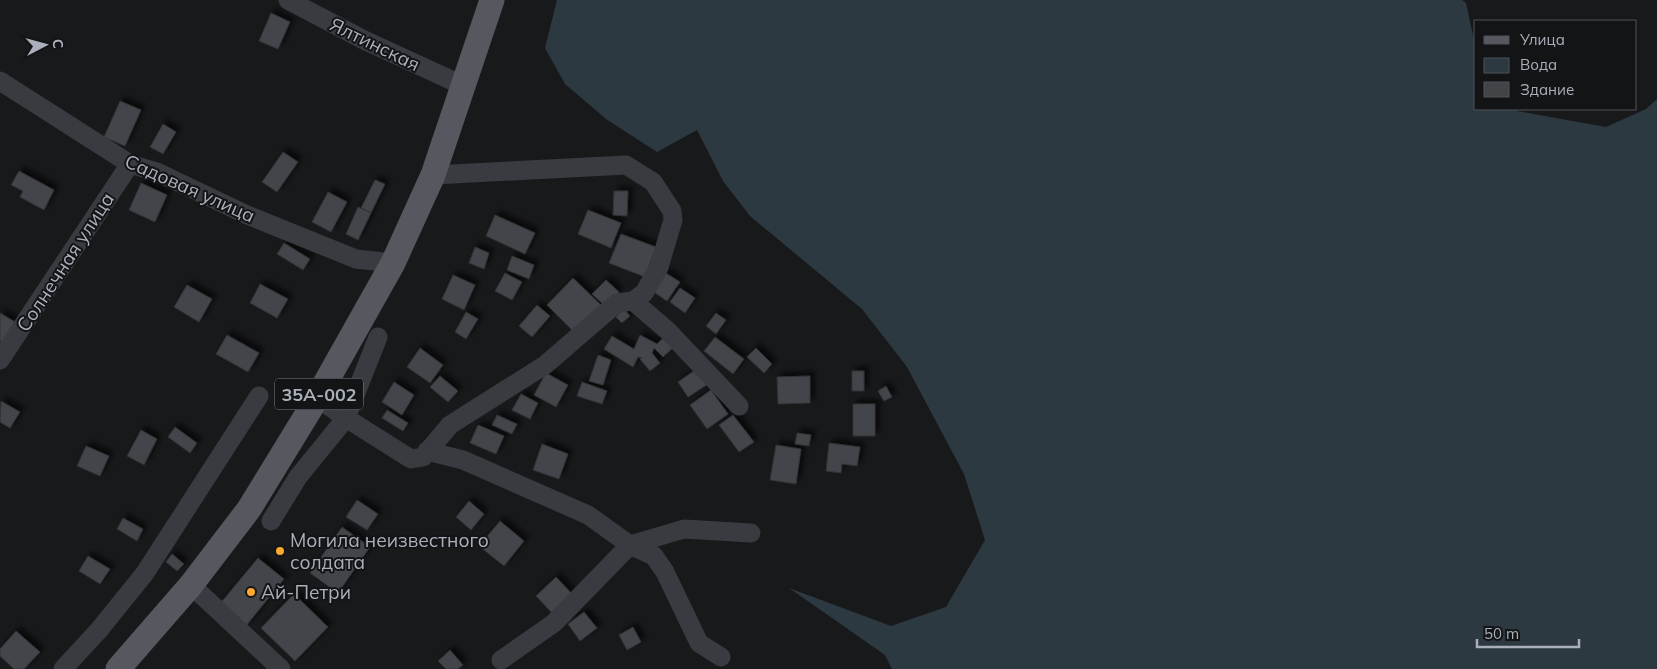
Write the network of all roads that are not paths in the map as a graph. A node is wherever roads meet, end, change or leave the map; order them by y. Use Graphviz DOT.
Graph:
graph roads {
  1 [pos="288,0"];
  2 [pos="492,0"];
  3 [pos="0,82"];
  4 [pos="464,86"];
  5 [pos="130,164"];
  6 [pos="433,175"];
  7 [pos="393,263"];
  8 [pos="632,301"];
  9 [pos="378,337"];
  10 [pos="0,360"];
  11 [pos="259,396"];
  12 [pos="317,398"];
  13 [pos="739,406"];
  14 [pos="346,418"];
  15 [pos="427,451"];
  16 [pos="271,521"];
  17 [pos="751,534"];
  18 [pos="630,545"];
  19 [pos="190,585"];
  20 [pos="721,657"];
  21 [pos="501,660"];
  22 [pos="63,669"];
  23 [pos="118,669"];
  24 [pos="281,669"];
  1 -- 4 [label="street, Ялтинская"];
  2 -- 4 [label="main road, 35А-002"];
  3 -- 5 [label="street, Садовая улица"];
  4 -- 6 [label="main road, 35А-002"];
  5 -- 7 [label="street, Садовая улица"];
  5 -- 10 [label="street, Солнечная улица"];
  6 -- 7 [label="main road, 35А-002"];
  6 -- 8 [label="street"];
  7 -- 12 [label="main road, 35А-002"];
  8 -- 13 [label="street"];
  8 -- 15 [label="street"];
  9 -- 14 [label="street"];
  11 -- 22 [label="street"];
  12 -- 14 [label="street"];
  12 -- 19 [label="main road, 35А-002"];
  14 -- 15 [label="street"];
  14 -- 16 [label="street"];
  15 -- 18 [label="street"];
  17 -- 18 [label="street"];
  18 -- 20 [label="street"];
  18 -- 21 [label="street"];
  19 -- 23 [label="main road, 35А-002"];
  19 -- 24 [label="street"];
}
